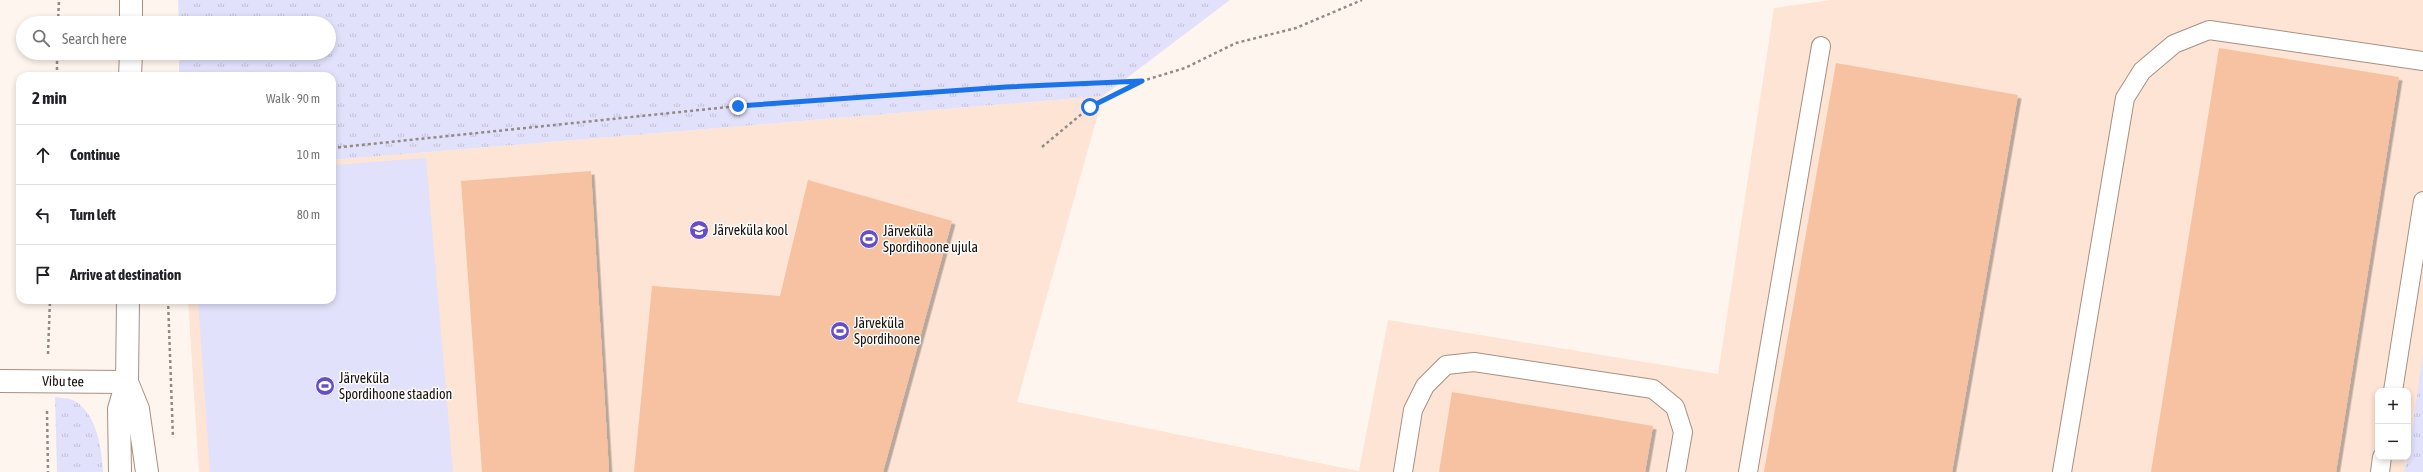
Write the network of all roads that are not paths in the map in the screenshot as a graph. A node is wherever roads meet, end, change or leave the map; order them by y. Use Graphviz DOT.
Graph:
graph roads {
  1 [pos="131,0"];
  2 [pos="131,16"];
  3 [pos="1821,46"];
  4 [pos="131,60"];
  5 [pos="2423,61"];
  6 [pos="130,72"];
  7 [pos="2423,201"];
  8 [pos="128,304"];
  9 [pos="0,381"];
  10 [pos="127,382"];
  11 [pos="2393,388"];
  12 [pos="2382,460"];
  13 [pos="120,472"];
  14 [pos="147,472"];
  15 [pos="1403,472"];
  16 [pos="1676,472"];
  17 [pos="1748,472"];
  18 [pos="2062,472"];
  19 [pos="2380,472"];
  1 -- 2 [label="street"];
  3 -- 17 [label="lane"];
  4 -- 6 [label="street"];
  5 -- 18 [label="lane"];
  7 -- 11 [label="lane"];
  8 -- 10 [label="street"];
  9 -- 10 [label="street, Vibu tee"];
  10 -- 13 [label="street"];
  10 -- 14 [label="street"];
  12 -- 19 [label="lane"];
  15 -- 16 [label="lane"];
}
